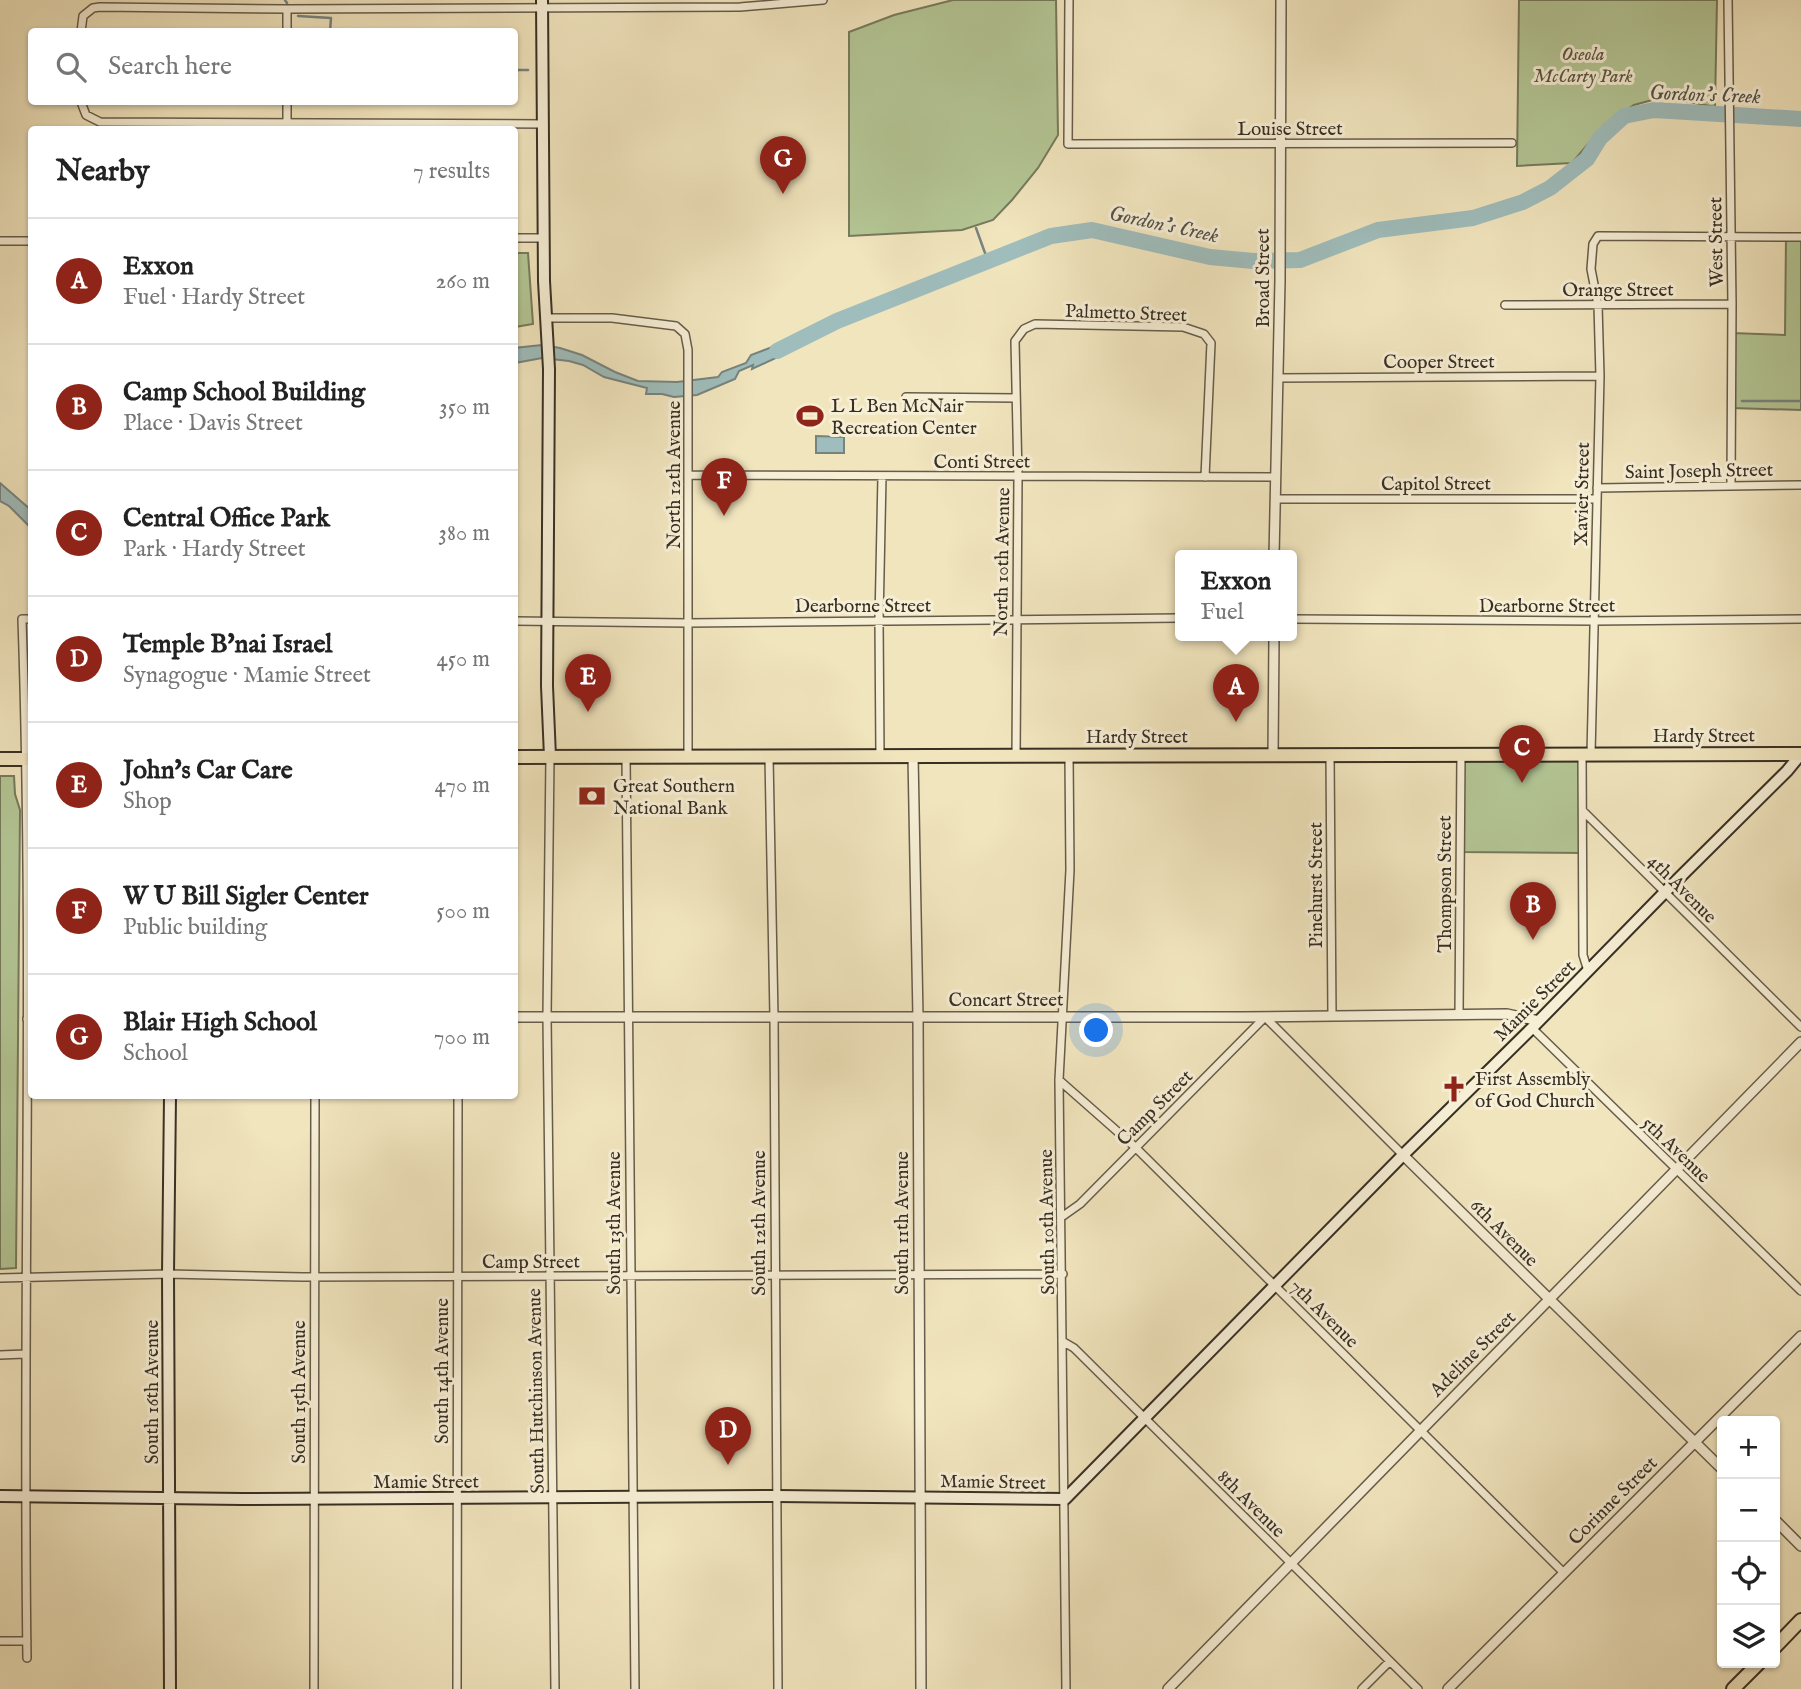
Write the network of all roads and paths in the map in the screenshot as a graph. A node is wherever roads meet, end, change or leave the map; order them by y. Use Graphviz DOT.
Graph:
graph roads {
  1 [pos="822,0"];
  2 [pos="1069,0"];
  3 [pos="1281,0"];
  4 [pos="1728,0"];
  5 [pos="542,4"];
  6 [pos="287,9"];
  7 [pos="82,28"];
  8 [pos="287,28"];
  9 [pos="82,105"];
  10 [pos="287,105"];
  11 [pos="543,124"];
  12 [pos="250,126"];
  13 [pos="288,126"];
  14 [pos="373,126"];
  15 [pos="1280,144"];
  16 [pos="1512,144"];
  17 [pos="1731,237"];
  18 [pos="1801,237"];
  19 [pos="544,238"];
  20 [pos="518,239"];
  21 [pos="0,241"];
  22 [pos="28,241"];
  23 [pos="1732,304"];
  24 [pos="1505,305"];
  25 [pos="1598,305"];
  26 [pos="548,324"];
  27 [pos="1024,328"];
  28 [pos="1600,376"];
  29 [pos="1278,378"];
  30 [pos="906,397"];
  31 [pos="1016,398"];
  32 [pos="688,475"];
  33 [pos="882,476"];
  34 [pos="1018,477"];
  35 [pos="1205,477"];
  36 [pos="1275,477"];
  37 [pos="1731,484"];
  38 [pos="1801,485"];
  39 [pos="1597,488"];
  40 [pos="1275,499"];
  41 [pos="1597,499"];
  42 [pos="1274,550"];
  43 [pos="1175,618"];
  44 [pos="28,619"];
  45 [pos="1297,619"];
  46 [pos="1801,619"];
  47 [pos="518,621"];
  48 [pos="547,621"];
  49 [pos="879,621"];
  50 [pos="1016,621"];
  51 [pos="1594,621"];
  52 [pos="688,623"];
  53 [pos="1274,641"];
  54 [pos="28,739"];
  55 [pos="1461,754"];
  56 [pos="1586,754"];
  57 [pos="1801,754"];
  58 [pos="1273,755"];
  59 [pos="1330,755"];
  60 [pos="880,756"];
  61 [pos="913,756"];
  62 [pos="1016,756"];
  63 [pos="1069,756"];
  64 [pos="518,757"];
  65 [pos="550,757"];
  66 [pos="626,757"];
  67 [pos="688,757"];
  68 [pos="769,757"];
  69 [pos="0,759"];
  70 [pos="28,759"];
  71 [pos="1583,811"];
  72 [pos="1664,892"];
  73 [pos="1588,971"];
  74 [pos="1459,1014"];
  75 [pos="1062,1016"];
  76 [pos="1332,1016"];
  77 [pos="518,1017"];
  78 [pos="547,1017"];
  79 [pos="628,1017"];
  80 [pos="774,1017"];
  81 [pos="918,1017"];
  82 [pos="1265,1017"];
  83 [pos="1535,1025"];
  84 [pos="1801,1027"];
  85 [pos="1801,1042"];
  86 [pos="1059,1080"];
  87 [pos="29,1099"];
  88 [pos="170,1099"];
  89 [pos="315,1099"];
  90 [pos="458,1099"];
  91 [pos="1135,1147"];
  92 [pos="1403,1155"];
  93 [pos="1676,1171"];
  94 [pos="1062,1216"];
  95 [pos="168,1274"];
  96 [pos="1063,1274"];
  97 [pos="629,1276"];
  98 [pos="774,1276"];
  99 [pos="918,1276"];
  100 [pos="313,1277"];
  101 [pos="457,1277"];
  102 [pos="549,1277"];
  103 [pos="0,1278"];
  104 [pos="26,1278"];
  105 [pos="1275,1286"];
  106 [pos="1801,1291"];
  107 [pos="1550,1301"];
  108 [pos="1801,1336"];
  109 [pos="1062,1341"];
  110 [pos="25,1354"];
  111 [pos="0,1355"];
  112 [pos="1145,1420"];
  113 [pos="1420,1430"];
  114 [pos="1695,1443"];
  115 [pos="1717,1464"];
  116 [pos="0,1496"];
  117 [pos="25,1496"];
  118 [pos="776,1496"];
  119 [pos="634,1498"];
  120 [pos="919,1498"];
  121 [pos="170,1499"];
  122 [pos="314,1499"];
  123 [pos="457,1499"];
  124 [pos="552,1499"];
  125 [pos="1065,1499"];
  126 [pos="1780,1525"];
  127 [pos="1801,1546"];
  128 [pos="1290,1563"];
  129 [pos="1564,1573"];
  130 [pos="1801,1619"];
  131 [pos="0,1641"];
  132 [pos="27,1641"];
  133 [pos="1780,1642"];
  134 [pos="27,1658"];
  135 [pos="1389,1662"];
  136 [pos="1754,1668"];
  137 [pos="170,1689"];
  138 [pos="314,1689"];
  139 [pos="457,1689"];
  140 [pos="555,1689"];
  141 [pos="635,1689"];
  142 [pos="778,1689"];
  143 [pos="921,1689"];
  144 [pos="1066,1689"];
  145 [pos="1168,1689"];
  146 [pos="1362,1689"];
  147 [pos="1418,1689"];
  148 [pos="1448,1689"];
  149 [pos="1733,1689"];
  1 -- 5 [label="street"];
  2 -- 15 [label="street, Louise Street"];
  3 -- 15 [label="street, Broad Street"];
  4 -- 17 [label="street, West Street"];
  5 -- 6 [label="street"];
  5 -- 11 [label="main road"];
  6 -- 7 [label="street"];
  6 -- 8 [label="street"];
  9 -- 12 [label="street"];
  10 -- 13 [label="street"];
  11 -- 14 [label="street"];
  11 -- 19 [label="main road"];
  15 -- 16 [label="street, Louise Street"];
  15 -- 29 [label="street, Broad Street"];
  17 -- 18 [label="street"];
  17 -- 23 [label="street, West Street"];
  17 -- 25 [label="street, Xavier Street"];
  19 -- 20 [label="street"];
  19 -- 26 [label="main road"];
  21 -- 22 [label="street"];
  23 -- 25 [label="street, Orange Street"];
  23 -- 37 [label="street, West Street"];
  24 -- 25 [label="street, Orange Street"];
  25 -- 28 [label="street, Xavier Street"];
  26 -- 32 [label="street, North 12th Avenue"];
  26 -- 48 [label="main road"];
  27 -- 31 [label="street, North 10th Avenue"];
  27 -- 35 [label="street, Palmetto Street"];
  28 -- 29 [label="street, Cooper Street"];
  28 -- 39 [label="street, Xavier Street"];
  29 -- 36 [label="street, Broad Street"];
  30 -- 31 [label="street"];
  31 -- 34 [label="street, North 10th Avenue"];
  32 -- 33 [label="street, Conti Street"];
  32 -- 52 [label="street, North 12th Avenue"];
  33 -- 34 [label="street, Conti Street"];
  33 -- 49 [label="street"];
  34 -- 35 [label="street, Conti Street"];
  34 -- 50 [label="street, North 10th Avenue"];
  35 -- 36 [label="street, Conti Street"];
  36 -- 40 [label="street, Broad Street"];
  37 -- 38 [label="street, Saint Joseph Street"];
  37 -- 39 [label="street, Saint Joseph Street"];
  39 -- 41 [label="street, Xavier Street"];
  40 -- 41 [label="street, Capitol Street"];
  40 -- 42 [label="street, Broad Street"];
  41 -- 51 [label="street, Xavier Street"];
  43 -- 50 [label="street, Dearborne Street"];
  44 -- 54 [label="street"];
  45 -- 51 [label="street, Dearborne Street"];
  46 -- 51 [label="street, Dearborne Street"];
  47 -- 48 [label="street, Dearborne Street"];
  48 -- 52 [label="street, Dearborne Street"];
  48 -- 65 [label="main road"];
  49 -- 50 [label="street, Dearborne Street"];
  49 -- 52 [label="street, Dearborne Street"];
  49 -- 60 [label="street"];
  50 -- 62 [label="street, North 10th Avenue"];
  51 -- 56 [label="street, Xavier Street"];
  52 -- 67 [label="street, North 12th Avenue"];
  53 -- 58 [label="street"];
  55 -- 56 [label="main road, Hardy Street"];
  55 -- 59 [label="main road, Hardy Street"];
  55 -- 74 [label="street, Thompson Street"];
  56 -- 57 [label="main road, Hardy Street"];
  56 -- 71 [label="street"];
  57 -- 72 [label="main road, Mamie Street"];
  58 -- 59 [label="main road, Hardy Street"];
  58 -- 63 [label="main road, Hardy Street"];
  59 -- 76 [label="street, Pinehurst Street"];
  60 -- 61 [label="main road, Hardy Street"];
  60 -- 68 [label="main road, Hardy Street"];
  61 -- 62 [label="main road, Hardy Street"];
  61 -- 81 [label="street, South 11th Avenue"];
  62 -- 63 [label="main road, Hardy Street"];
  63 -- 75 [label="street, South 10th Avenue"];
  64 -- 65 [label="main road, Hardy Street"];
  65 -- 66 [label="main road, Hardy Street"];
  65 -- 78 [label="street, South Hutchinson Avenue"];
  66 -- 67 [label="main road, Hardy Street"];
  66 -- 79 [label="street, South 13th Avenue"];
  67 -- 68 [label="main road, Hardy Street"];
  68 -- 80 [label="street, South 12th Avenue"];
  69 -- 70 [label="main road"];
  71 -- 72 [label="street, 4th Avenue"];
  71 -- 73 [label="street"];
  72 -- 73 [label="main road, Mamie Street"];
  72 -- 84 [label="street, 4th Avenue"];
  73 -- 83 [label="main road, Mamie Street"];
  74 -- 76 [label="street, Concart Street"];
  74 -- 83 [label="street, Concart Street"];
  75 -- 81 [label="street, Concart Street"];
  75 -- 82 [label="street, Concart Street"];
  75 -- 86 [label="street, South 10th Avenue"];
  76 -- 82 [label="street, Concart Street"];
  77 -- 78 [label="street, Concart Street"];
  78 -- 79 [label="street, Concart Street"];
  78 -- 102 [label="street, South Hutchinson Avenue"];
  79 -- 80 [label="street, Concart Street"];
  79 -- 97 [label="street, South 13th Avenue"];
  80 -- 81 [label="street, Concart Street"];
  80 -- 98 [label="street, South 12th Avenue"];
  81 -- 99 [label="street, South 11th Avenue"];
  82 -- 91 [label="street, Camp Street"];
  82 -- 92 [label="street, 6th Avenue"];
  83 -- 92 [label="main road, Mamie Street"];
  83 -- 93 [label="street, 5th Avenue"];
  85 -- 93 [label="street, Adeline Street"];
  86 -- 91 [label="street, 7th Avenue"];
  86 -- 94 [label="street, South 10th Avenue"];
  87 -- 104 [label="street"];
  88 -- 95 [label="main road, South 16th Avenue"];
  89 -- 100 [label="street, South 15th Avenue"];
  90 -- 101 [label="street, South 14th Avenue"];
  91 -- 94 [label="street, Camp Street"];
  91 -- 105 [label="street, 7th Avenue"];
  92 -- 105 [label="main road, Mamie Street"];
  92 -- 107 [label="street, 6th Avenue"];
  93 -- 106 [label="street, 5th Avenue"];
  93 -- 107 [label="street, Adeline Street"];
  94 -- 96 [label="street, South 10th Avenue"];
  95 -- 100 [label="street, Camp Street"];
  95 -- 104 [label="street, Camp Street"];
  95 -- 121 [label="main road, South 16th Avenue"];
  96 -- 99 [label="street, Camp Street"];
  96 -- 109 [label="street, South 10th Avenue"];
  97 -- 98 [label="street, Camp Street"];
  97 -- 102 [label="street, Camp Street"];
  97 -- 119 [label="street, South 13th Avenue"];
  98 -- 99 [label="street, Camp Street"];
  98 -- 118 [label="street, South 12th Avenue"];
  99 -- 120 [label="street, South 11th Avenue"];
  100 -- 101 [label="street, Camp Street"];
  100 -- 122 [label="street, South 15th Avenue"];
  101 -- 102 [label="street, Camp Street"];
  101 -- 123 [label="street, South 14th Avenue"];
  102 -- 124 [label="street, South Hutchinson Avenue"];
  103 -- 104 [label="street, Camp Street"];
  104 -- 110 [label="street"];
  105 -- 112 [label="main road, Mamie Street"];
  105 -- 113 [label="street, 7th Avenue"];
  107 -- 113 [label="street, Adeline Street"];
  107 -- 114 [label="street, 6th Avenue"];
  108 -- 114 [label="street, Corinne Street"];
  109 -- 112 [label="street, 8th Avenue"];
  109 -- 125 [label="street, South 10th Avenue"];
  110 -- 111 [label="street"];
  110 -- 117 [label="street"];
  112 -- 125 [label="main road, Mamie Street"];
  112 -- 128 [label="street, 8th Avenue"];
  113 -- 128 [label="street, Adeline Street"];
  113 -- 129 [label="street, 7th Avenue"];
  114 -- 115 [label="street, 6th Avenue"];
  114 -- 129 [label="street, Corinne Street"];
  116 -- 117 [label="main road, Mamie Street"];
  117 -- 121 [label="main road, Mamie Street"];
  117 -- 132 [label="street"];
  118 -- 119 [label="main road, Mamie Street"];
  118 -- 120 [label="main road, Mamie Street"];
  118 -- 142 [label="street, South 12th Avenue"];
  119 -- 124 [label="main road, Mamie Street"];
  119 -- 141 [label="street, South 13th Avenue"];
  120 -- 125 [label="main road, Mamie Street"];
  120 -- 143 [label="street, South 11th Avenue"];
  121 -- 122 [label="main road, Mamie Street"];
  121 -- 137 [label="main road, South 16th Avenue"];
  122 -- 123 [label="main road, Mamie Street"];
  122 -- 138 [label="street, South 15th Avenue"];
  123 -- 124 [label="main road, Mamie Street"];
  123 -- 139 [label="street, South 14th Avenue"];
  124 -- 140 [label="street, South Hutchinson Avenue"];
  125 -- 144 [label="street, South 10th Avenue"];
  126 -- 127 [label="street"];
  128 -- 135 [label="street, 8th Avenue"];
  128 -- 145 [label="street, Adeline Street"];
  129 -- 148 [label="street, Corinne Street"];
  130 -- 133 [label="main road"];
  131 -- 132 [label="street"];
  132 -- 134 [label="street"];
  135 -- 146 [label="street"];
  135 -- 147 [label="street, 8th Avenue"];
  136 -- 149 [label="main road"];
}
